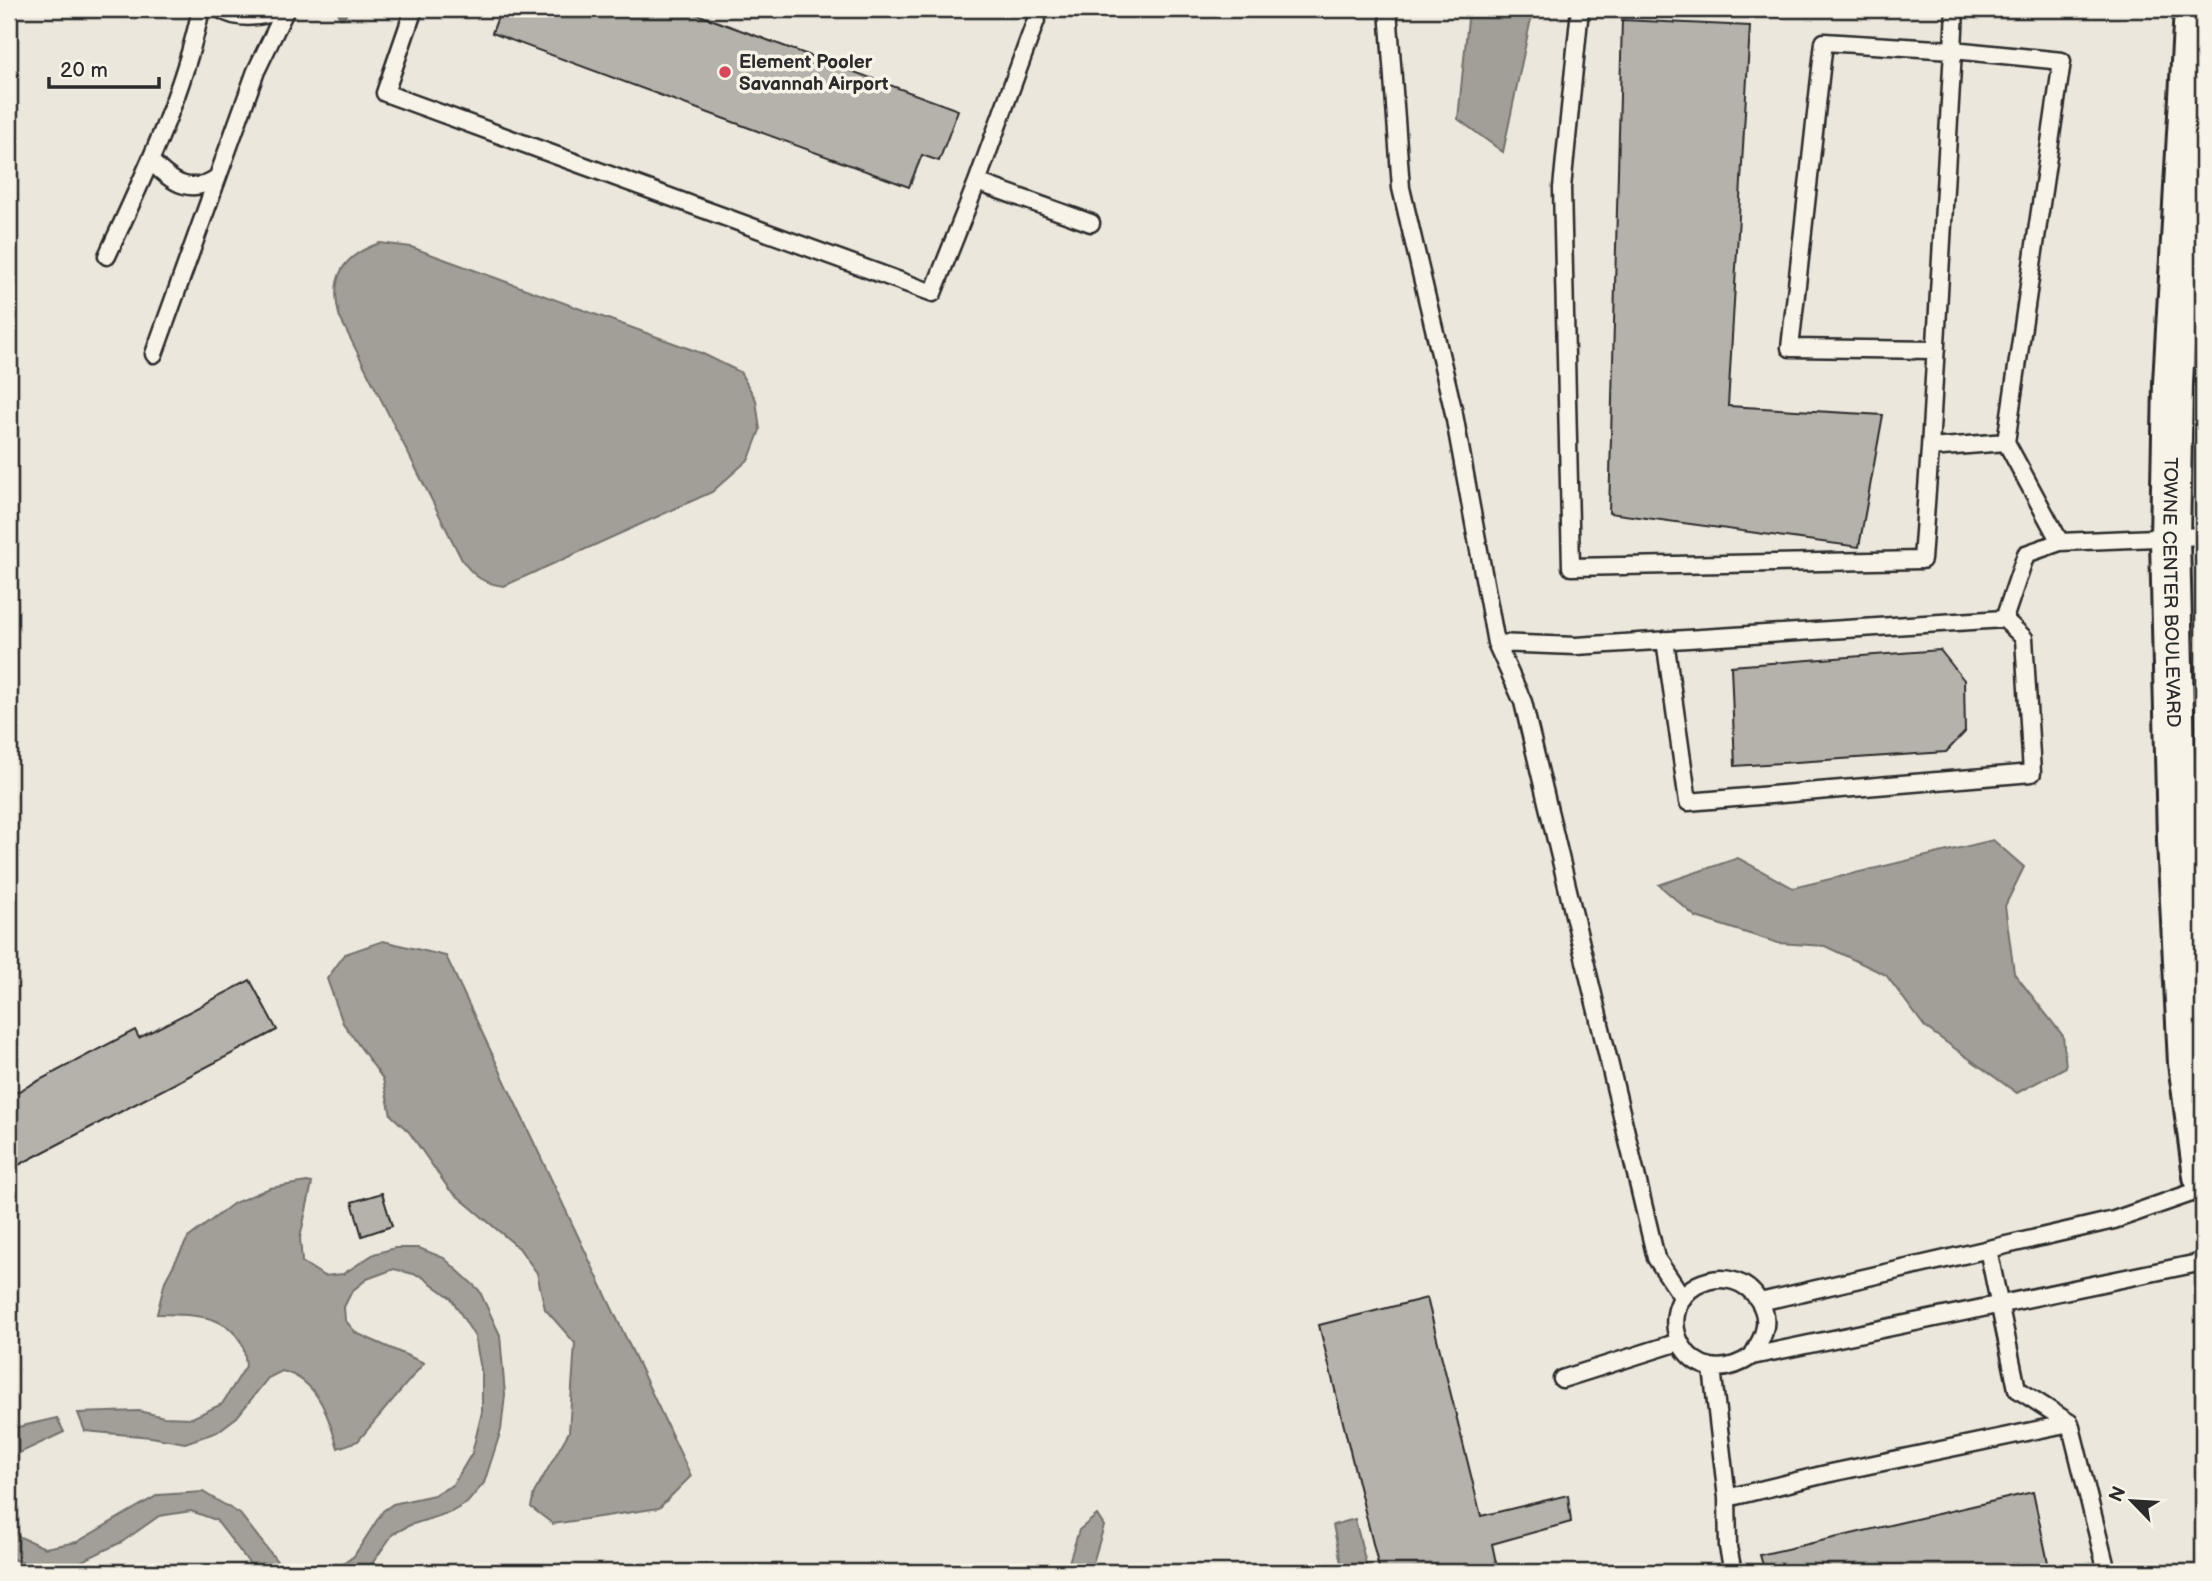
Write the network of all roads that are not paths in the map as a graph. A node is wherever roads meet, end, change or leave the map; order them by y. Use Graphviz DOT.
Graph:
graph roads {
  1 [pos="201,9"];
  2 [pos="220,9"];
  3 [pos="285,9"];
  4 [pos="414,9"];
  5 [pos="1040,9"];
  6 [pos="1388,9"];
  7 [pos="1580,9"];
  8 [pos="1955,9"];
  9 [pos="2194,9"];
  10 [pos="1953,50"];
  11 [pos="151,161"];
  12 [pos="218,177"];
  13 [pos="977,182"];
  14 [pos="1091,223"];
  15 [pos="107,256"];
  16 [pos="1936,350"];
  17 [pos="154,354"];
  18 [pos="2006,442"];
  19 [pos="1930,448"];
  20 [pos="2187,538"];
  21 [pos="2060,542"];
  22 [pos="2004,619"];
  23 [pos="1665,640"];
  24 [pos="1496,643"];
  25 [pos="2203,1176"];
  26 [pos="2203,1189"];
  27 [pos="1988,1249"];
  28 [pos="2203,1262"];
  29 [pos="1683,1298"];
  30 [pos="1760,1302"];
  31 [pos="2000,1304"];
  32 [pos="1679,1342"];
  33 [pos="1752,1356"];
  34 [pos="1712,1367"];
  35 [pos="1562,1378"];
  36 [pos="2070,1423"];
  37 [pos="1727,1498"];
  38 [pos="1733,1572"];
  39 [pos="2107,1572"];
  1 -- 11 [label="lane"];
  2 -- 3 [label="lane"];
  3 -- 12 [label="lane"];
  4 -- 13 [label="lane"];
  5 -- 13 [label="lane"];
  6 -- 24 [label="lane"];
  7 -- 19 [label="lane"];
  8 -- 10 [label="lane"];
  9 -- 20 [label="street, TOWNE CENTER BOULEVARD"];
  10 -- 16 [label="lane"];
  10 -- 16 [label="lane"];
  10 -- 18 [label="lane"];
  11 -- 12 [label="lane"];
  11 -- 15 [label="lane"];
  12 -- 17 [label="lane"];
  13 -- 14 [label="lane"];
  16 -- 19 [label="lane"];
  18 -- 19 [label="lane"];
  18 -- 21 [label="lane"];
  20 -- 21 [label="lane"];
  20 -- 25 [label="street, TOWNE CENTER BOULEVARD"];
  21 -- 22 [label="lane"];
  22 -- 23 [label="lane"];
  22 -- 23 [label="lane"];
  23 -- 24 [label="lane"];
  24 -- 29 [label="lane"];
  26 -- 27 [label="lane"];
  27 -- 30 [label="lane"];
  27 -- 31 [label="lane"];
  28 -- 31 [label="lane"];
  29 -- 30 [label="lane"];
  29 -- 32 [label="lane"];
  30 -- 33 [label="lane"];
  31 -- 33 [label="lane"];
  31 -- 36 [label="lane"];
  32 -- 34 [label="lane"];
  32 -- 35 [label="lane"];
  33 -- 34 [label="lane"];
  34 -- 37 [label="lane"];
  36 -- 37 [label="lane"];
  36 -- 39 [label="lane"];
  37 -- 38 [label="lane"];
}
